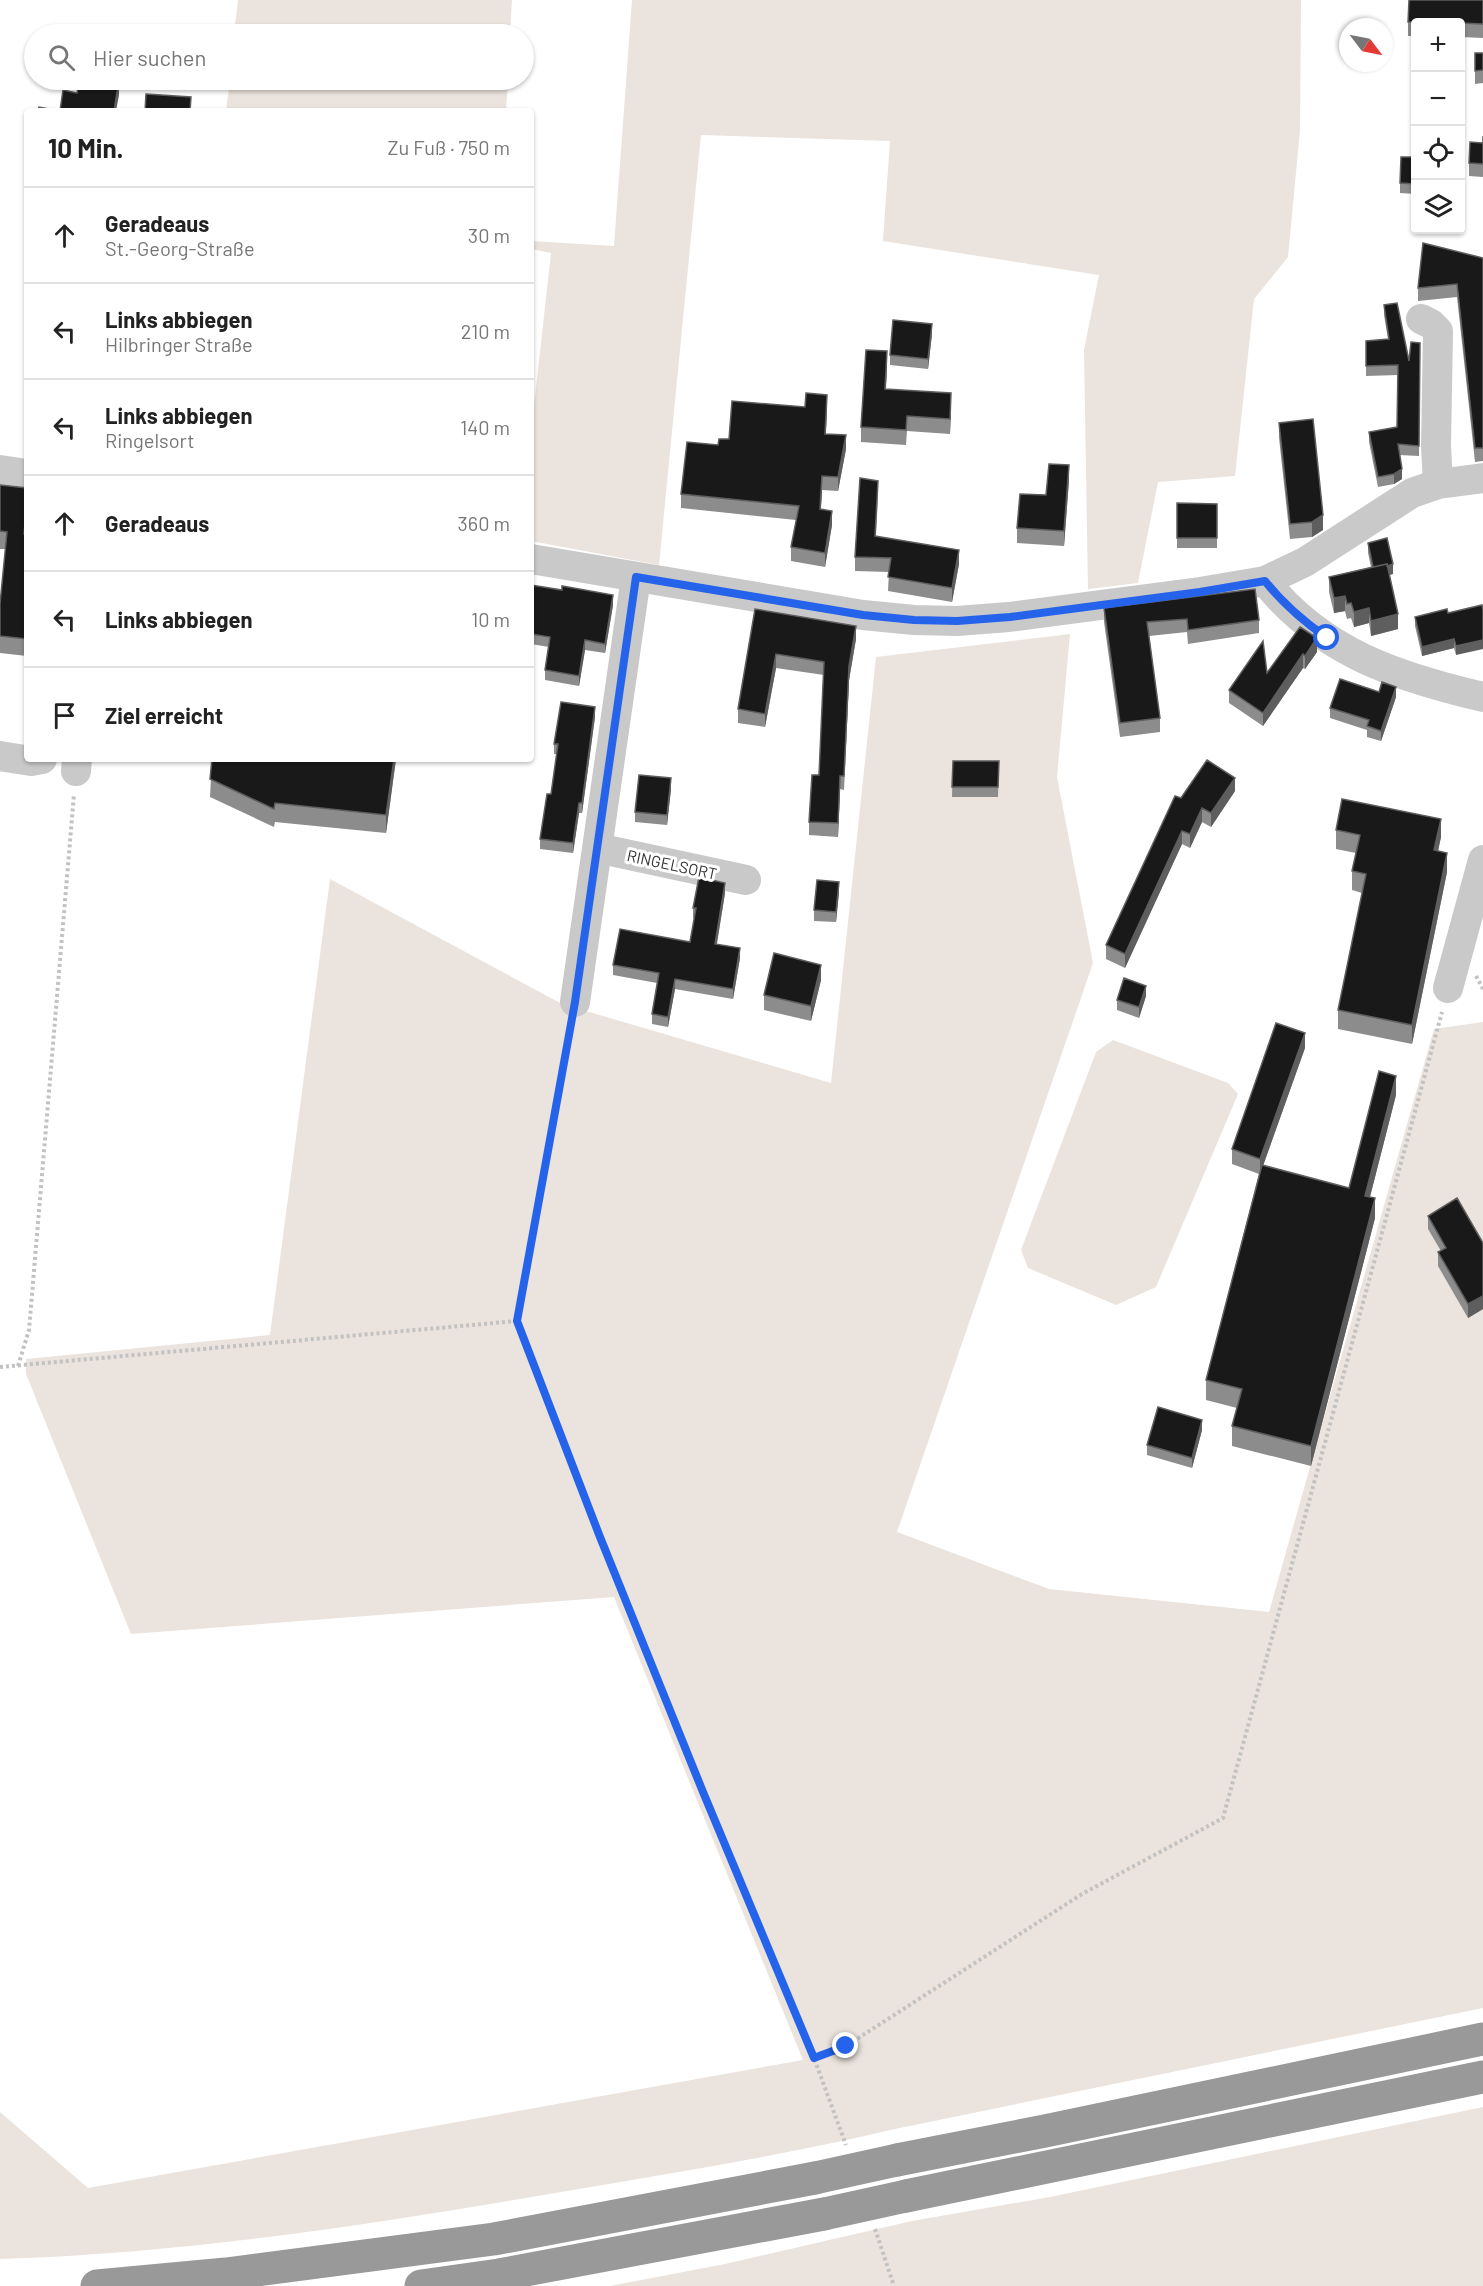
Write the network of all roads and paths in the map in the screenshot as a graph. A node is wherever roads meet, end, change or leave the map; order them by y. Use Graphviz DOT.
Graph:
graph roads {
  1 [pos="1421,320"];
  2 [pos="0,470"];
  3 [pos="24,474"];
  4 [pos="1483,478"];
  5 [pos="1438,484"];
  6 [pos="534,560"];
  7 [pos="636,577"];
  8 [pos="1265,581"];
  9 [pos="1483,696"];
  10 [pos="0,756"];
  11 [pos="24,760"];
  12 [pos="76,765"];
  13 [pos="597,848"];
  14 [pos="1483,860"];
  15 [pos="746,880"];
  16 [pos="1448,988"];
  17 [pos="575,1002"];
  18 [pos="517,1321"];
  19 [pos="18,1366"];
  20 [pos="0,1368"];
  21 [pos="1483,2039"];
  22 [pos="1483,2076"];
  23 [pos="97,2286"];
  24 [pos="421,2286"];
  1 -- 5 [label="street"];
  2 -- 3 [label="street"];
  4 -- 5 [label="street"];
  5 -- 8 [label="street"];
  6 -- 7 [label="street"];
  7 -- 8 [label="street"];
  7 -- 13 [label="street"];
  8 -- 9 [label="street"];
  10 -- 11 [label="street"];
  12 -- 19 [label="path"];
  13 -- 15 [label="street, RINGELSORT"];
  13 -- 17 [label="street"];
  14 -- 16 [label="street"];
  16 -- 18 [label="path"];
  17 -- 18 [label="path"];
  18 -- 19 [label="path"];
  19 -- 20 [label="path"];
  21 -- 23 [label="highway, bridge"];
  22 -- 24 [label="highway, bridge"];
}
